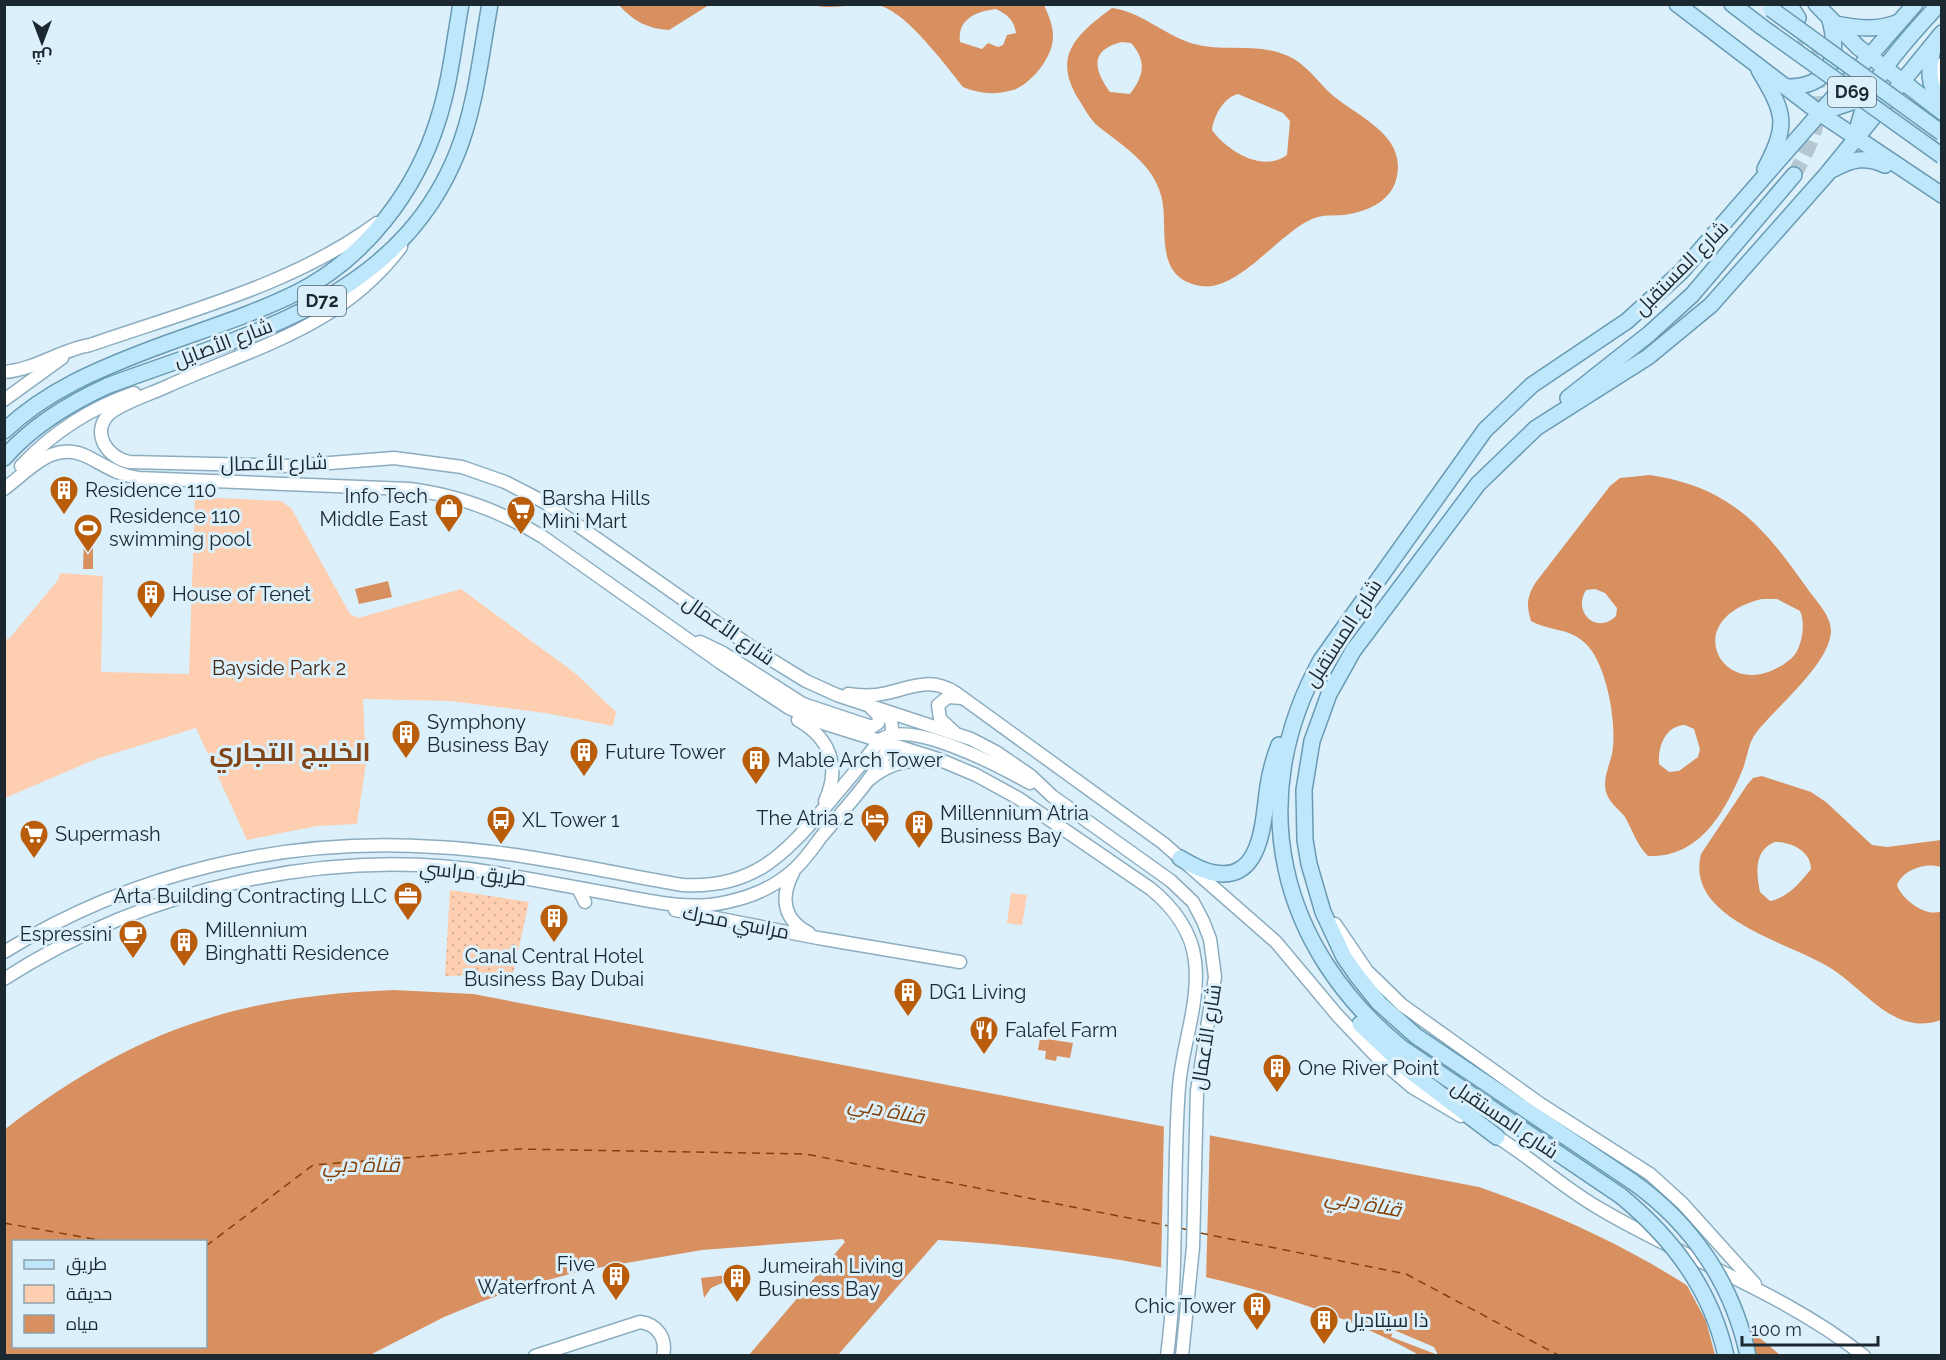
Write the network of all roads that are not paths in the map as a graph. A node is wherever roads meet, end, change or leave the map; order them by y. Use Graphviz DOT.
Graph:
graph roads {
  1 [pos="461,4"];
  2 [pos="490,4"];
  3 [pos="1677,4"];
  4 [pos="1732,4"];
  5 [pos="1790,4"];
  6 [pos="1816,4"];
  7 [pos="1915,4"];
  8 [pos="1939,4"];
  9 [pos="1768,7"];
  10 [pos="1798,18"];
  11 [pos="1832,22"];
  12 [pos="1899,22"];
  13 [pos="1939,36"];
  14 [pos="1869,57"];
  15 [pos="1754,63"];
  16 [pos="1941,64"];
  17 [pos="1884,68"];
  18 [pos="1902,82"];
  19 [pos="1941,82"];
  20 [pos="1786,87"];
  21 [pos="1889,97"];
  22 [pos="1863,98"];
  23 [pos="1832,100"];
  24 [pos="1941,105"];
  25 [pos="1941,112"];
  26 [pos="1821,114"];
  27 [pos="1941,122"];
  28 [pos="1941,134"];
  29 [pos="1852,136"];
  30 [pos="1941,156"];
  31 [pos="1904,171"];
  32 [pos="1827,174"];
  33 [pos="1794,176"];
  34 [pos="1754,191"];
  35 [pos="1941,195"];
  36 [pos="387,216"];
  37 [pos="412,232"];
  38 [pos="90,345"];
  39 [pos="4,372"];
  40 [pos="4,400"];
  41 [pos="112,406"];
  42 [pos="1552,416"];
  43 [pos="4,431"];
  44 [pos="4,458"];
  45 [pos="4,488"];
  46 [pos="677,633"];
  47 [pos="721,663"];
  48 [pos="823,690"];
  49 [pos="962,698"];
  50 [pos="866,705"];
  51 [pos="889,713"];
  52 [pos="1293,722"];
  53 [pos="957,735"];
  54 [pos="887,740"];
  55 [pos="960,767"];
  56 [pos="862,786"];
  57 [pos="1052,796"];
  58 [pos="818,815"];
  59 [pos="1180,858"];
  60 [pos="794,871"];
  61 [pos="578,888"];
  62 [pos="1315,888"];
  63 [pos="585,902"];
  64 [pos="655,902"];
  65 [pos="818,938"];
  66 [pos="4,952"];
  67 [pos="960,962"];
  68 [pos="4,979"];
  69 [pos="1342,991"];
  70 [pos="1497,1137"];
  71 [pos="1658,1182"];
  72 [pos="1634,1226"];
  73 [pos="1775,1300"];
  74 [pos="535,1356"];
  75 [pos="663,1356"];
  76 [pos="1167,1356"];
  77 [pos="1182,1356"];
  78 [pos="1726,1356"];
  79 [pos="1748,1356"];
  80 [pos="1864,1356"];
  1 -- 36 [label="main road, شارع الأصايل / D72"];
  2 -- 37 [label="main road, شارع الأصايل / D72"];
  3 -- 15 [label="main road"];
  4 -- 30 [label="main road, D69, bridge"];
  5 -- 10 [label="main road"];
  6 -- 11 [label="main road"];
  7 -- 12 [label="main road, شارع المستقبل"];
  8 -- 17 [label="main road"];
  9 -- 28 [label="main road, D69, bridge"];
  11 -- 12 [label="main road"];
  11 -- 14 [label="main road"];
  11 -- 20 [label="main road"];
  12 -- 14 [label="main road, شارع المستقبل"];
  13 -- 18 [label="main road, شارع المستقبل"];
  13 -- 24 [label="main road"];
  14 -- 17 [label="main road"];
  14 -- 22 [label="main road"];
  14 -- 23 [label="main road, شارع المستقبل"];
  15 -- 20 [label="main road"];
  15 -- 34 [label="main road"];
  16 -- 19 [label="street"];
  17 -- 18 [label="main road"];
  17 -- 22 [label="main road"];
  18 -- 21 [label="main road, شارع المستقبل"];
  18 -- 22 [label="main road"];
  18 -- 25 [label="main road"];
  20 -- 23 [label="main road"];
  20 -- 26 [label="main road"];
  21 -- 22 [label="main road"];
  21 -- 27 [label="main road"];
  21 -- 29 [label="main road, شارع المستقبل"];
  22 -- 23 [label="main road"];
  22 -- 26 [label="main road"];
  22 -- 29 [label="main road"];
  23 -- 26 [label="main road, شارع المستقبل"];
  26 -- 29 [label="main road"];
  26 -- 34 [label="main road, شارع المستقبل"];
  29 -- 31 [label="main road"];
  29 -- 32 [label="main road, شارع المستقبل"];
  31 -- 32 [label="main road"];
  31 -- 35 [label="main road"];
  32 -- 42 [label="main road, شارع المستقبل"];
  33 -- 42 [label="main road"];
  34 -- 52 [label="main road, شارع المستقبل"];
  36 -- 38 [label="street"];
  36 -- 43 [label="main road, شارع الأصايل / D72"];
  37 -- 41 [label="street, شارع الأعمال"];
  37 -- 44 [label="main road, شارع الأصايل / D72"];
  38 -- 39 [label="street"];
  38 -- 40 [label="street"];
  41 -- 45 [label="street, شارع الأعمال"];
  41 -- 48 [label="street, شارع الأعمال"];
  42 -- 62 [label="main road, شارع المستقبل"];
  45 -- 46 [label="street, شارع الأعمال"];
  46 -- 47 [label="street, شارع الأعمال"];
  46 -- 50 [label="street"];
  47 -- 54 [label="street, شارع الأعمال"];
  47 -- 58 [label="street"];
  48 -- 49 [label="street"];
  48 -- 50 [label="street, شارع الأعمال"];
  49 -- 53 [label="street"];
  49 -- 59 [label="street"];
  50 -- 51 [label="street, شارع الأعمال"];
  51 -- 53 [label="street, شارع الأعمال"];
  51 -- 54 [label="street"];
  52 -- 59 [label="main road"];
  52 -- 69 [label="main road, شارع المستقبل"];
  53 -- 57 [label="street, شارع الأعمال"];
  54 -- 55 [label="street, شارع الأعمال"];
  54 -- 56 [label="street, طريق مراسي"];
  54 -- 57 [label="street"];
  54 -- 58 [label="street, طريق مراسي"];
  55 -- 56 [label="street"];
  55 -- 76 [label="street, شارع الأعمال"];
  56 -- 60 [label="street, طريق مراسي"];
  57 -- 77 [label="street, شارع الأعمال"];
  58 -- 66 [label="street, طريق مراسي"];
  59 -- 70 [label="street"];
  60 -- 64 [label="street, طريق مراسي"];
  60 -- 65 [label="street, مراسي محرك"];
  61 -- 63 [label="street"];
  61 -- 64 [label="street, طريق مراسي"];
  61 -- 68 [label="street, طريق مراسي"];
  62 -- 71 [label="street"];
  62 -- 79 [label="main road, شارع المستقبل, bridge"];
  64 -- 65 [label="street, مراسي محرك"];
  65 -- 67 [label="street, مراسي محرك"];
  69 -- 70 [label="main road"];
  69 -- 78 [label="main road, شارع المستقبل, bridge"];
  70 -- 72 [label="street"];
  71 -- 72 [label="street"];
  71 -- 73 [label="street"];
  72 -- 73 [label="street"];
  73 -- 80 [label="street"];
  74 -- 75 [label="street"];
}
